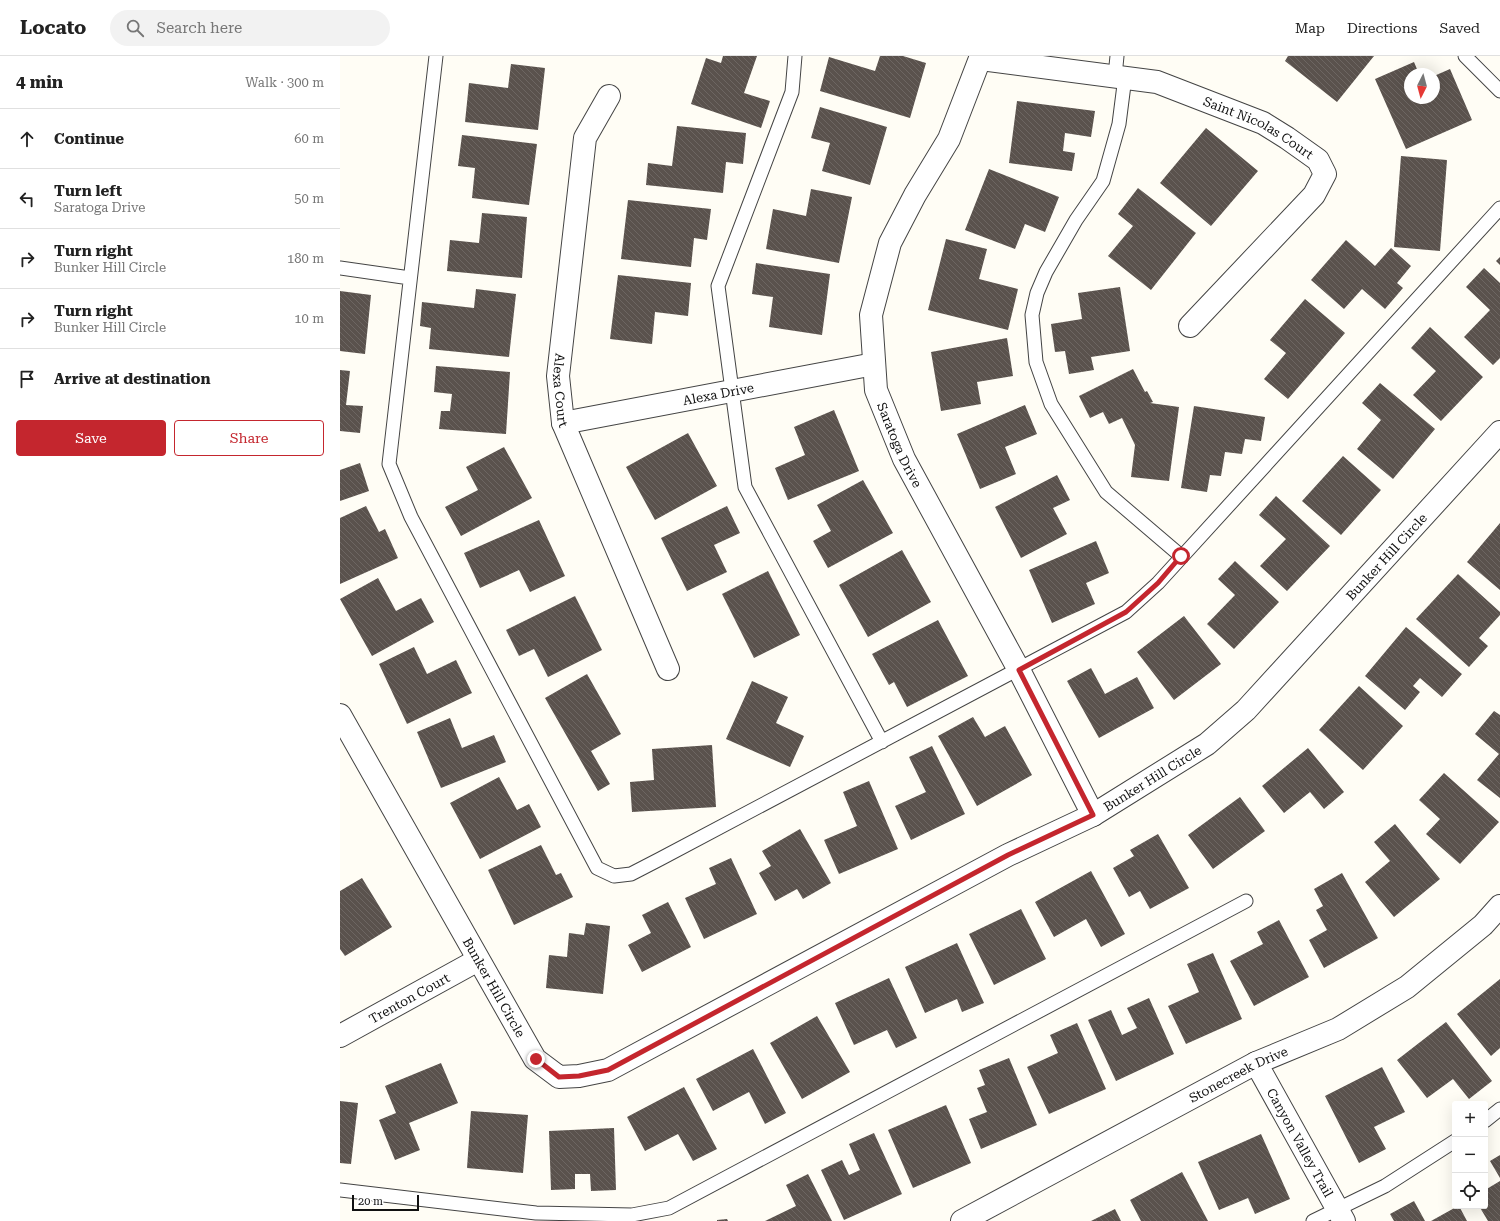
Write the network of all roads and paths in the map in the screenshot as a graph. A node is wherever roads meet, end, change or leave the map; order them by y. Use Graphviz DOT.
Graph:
graph roads {
  1 [pos="436,56"];
  2 [pos="795,56"];
  3 [pos="1465,56"];
  4 [pos="981,58"];
  5 [pos="1119,70"];
  6 [pos="1500,91"];
  7 [pos="609,96"];
  8 [pos="1500,208"];
  9 [pos="340,268"];
  10 [pos="410,278"];
  11 [pos="1190,326"];
  12 [pos="874,364"];
  13 [pos="733,391"];
  14 [pos="562,423"];
  15 [pos="1500,432"];
  16 [pos="1181,556"];
  17 [pos="668,669"];
  18 [pos="1019,670"];
  19 [pos="340,715"];
  20 [pos="882,742"];
  21 [pos="1093,815"];
  22 [pos="1246,902"];
  23 [pos="1500,906"];
  24 [pos="478,960"];
  25 [pos="340,1036"];
  26 [pos="1256,1063"];
  27 [pos="1500,1109"];
  28 [pos="1488,1119"];
  29 [pos="1452,1142"];
  30 [pos="340,1190"];
  31 [pos="1341,1215"];
  32 [pos="962,1221"];
  33 [pos="1313,1221"];
  1 -- 10 [label="lane"];
  2 -- 13 [label="lane"];
  3 -- 6 [label="lane"];
  4 -- 5 [label="street, Saint Nicolas Court"];
  4 -- 12 [label="street, Saratoga Drive"];
  5 -- 11 [label="street, Saint Nicolas Court"];
  5 -- 16 [label="lane"];
  7 -- 14 [label="street, Alexa Court"];
  8 -- 16 [label="lane"];
  9 -- 10 [label="lane"];
  10 -- 20 [label="lane"];
  12 -- 13 [label="street, Alexa Drive"];
  12 -- 18 [label="street, Saratoga Drive"];
  13 -- 14 [label="street, Alexa Drive"];
  13 -- 20 [label="lane"];
  14 -- 17 [label="street, Alexa Court"];
  15 -- 21 [label="street, Bunker Hill Circle"];
  16 -- 18 [label="lane"];
  18 -- 20 [label="lane"];
  18 -- 21 [label="street, Saratoga Drive"];
  19 -- 24 [label="street, Bunker Hill Circle"];
  21 -- 24 [label="street, Bunker Hill Circle"];
  22 -- 30 [label="lane"];
  23 -- 26 [label="street, Stonecreek Drive"];
  24 -- 25 [label="street, Trenton Court"];
  26 -- 31 [label="street, Canyon Valley Trail"];
  26 -- 32 [label="street, Stonecreek Drive"];
  27 -- 28 [label="lane"];
  29 -- 31 [label="lane"];
  31 -- 33 [label="lane"];
}
